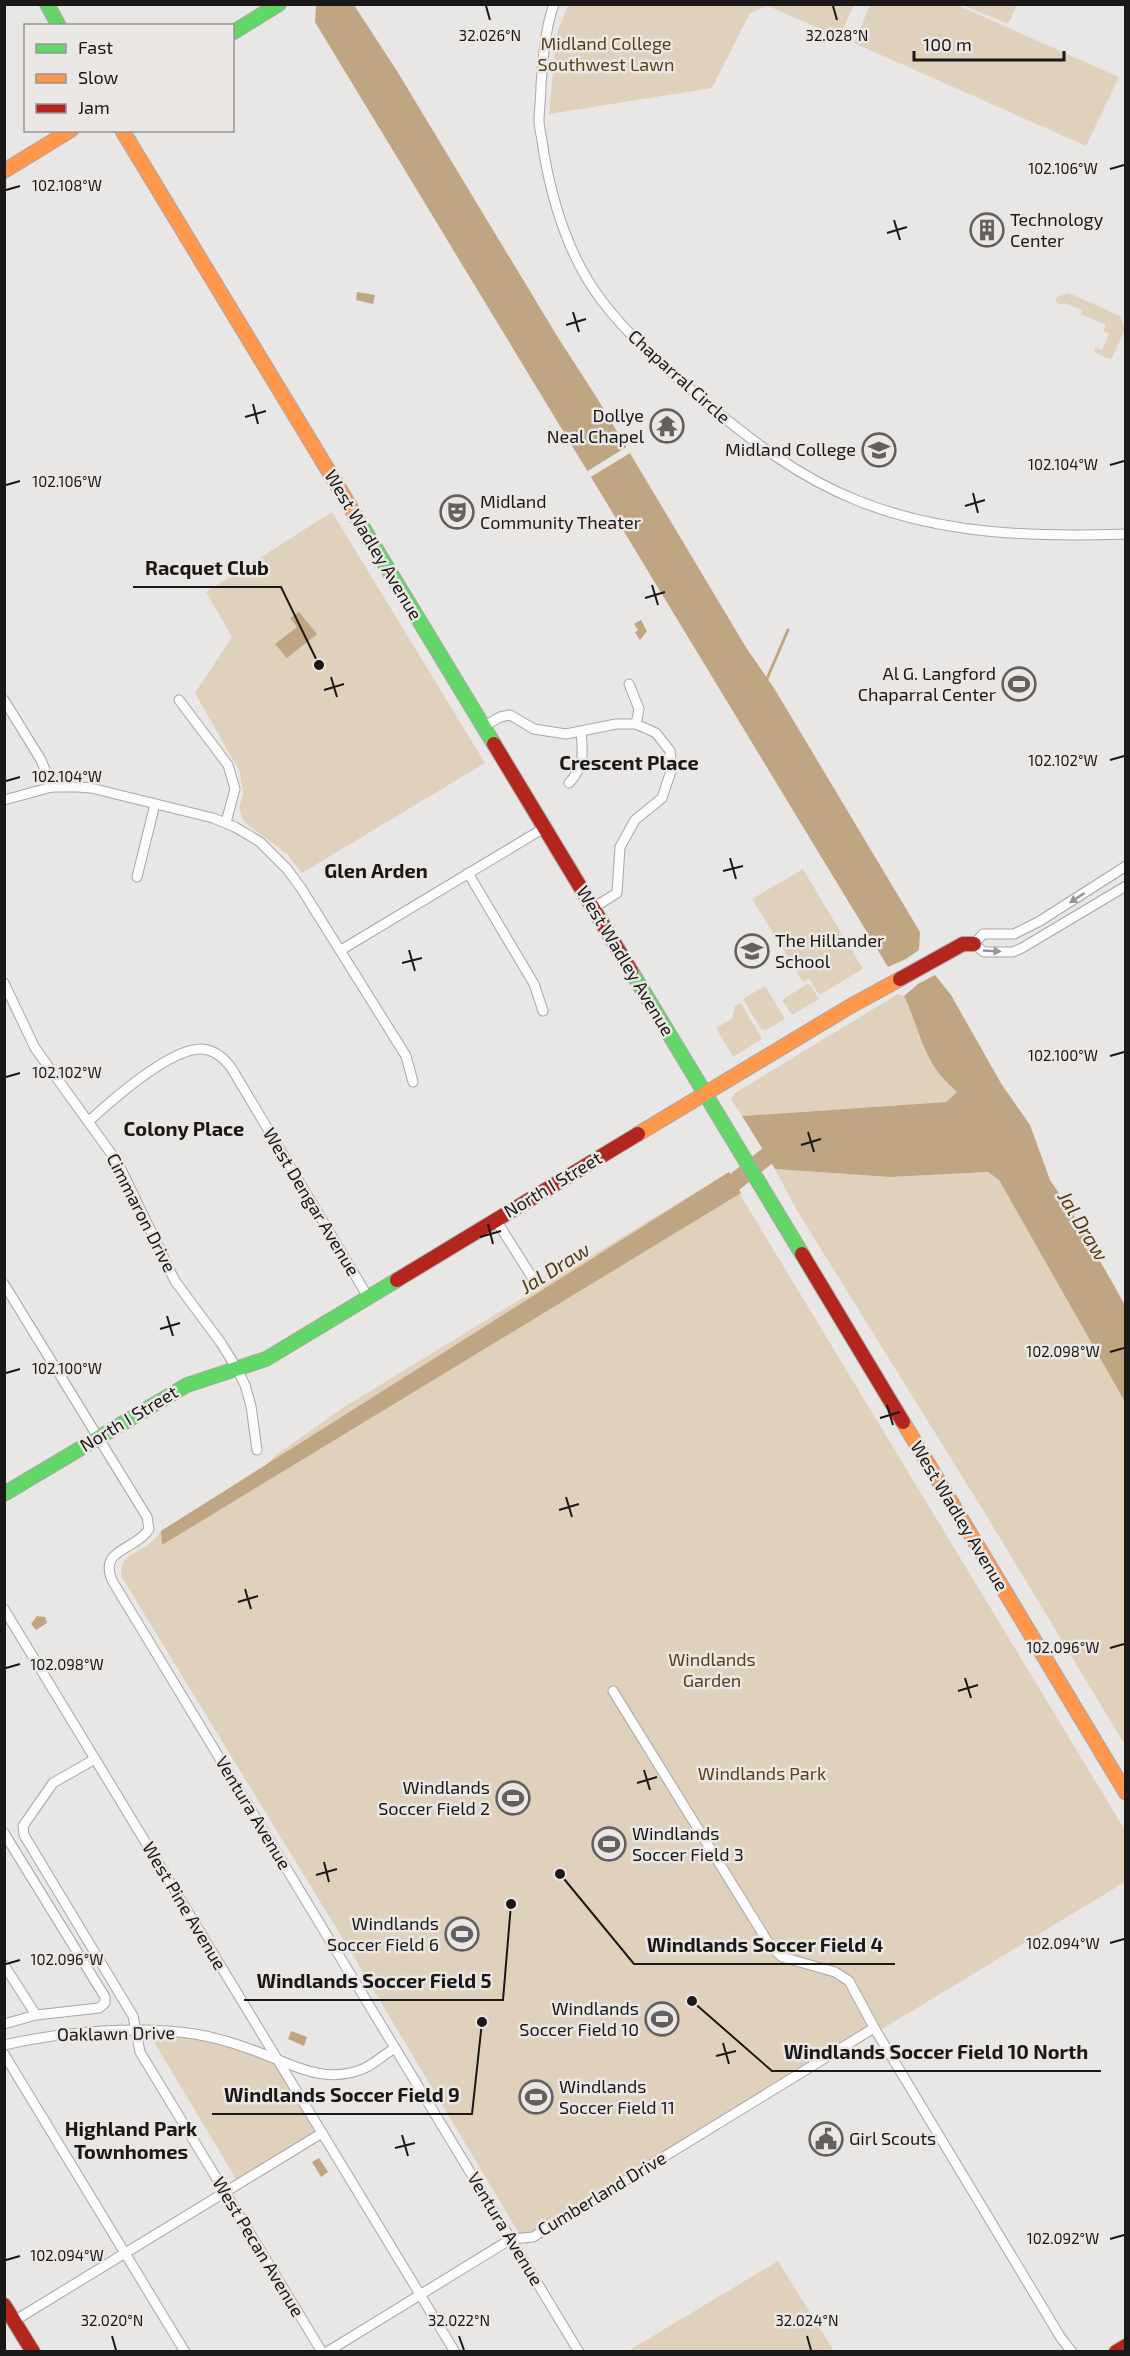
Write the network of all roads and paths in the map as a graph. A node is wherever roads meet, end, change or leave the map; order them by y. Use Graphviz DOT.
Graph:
graph roads {
  1 [pos="47,4"];
  2 [pos="279,4"];
  3 [pos="554,4"];
  4 [pos="58,24"];
  5 [pos="234,32"];
  6 [pos="68,132"];
  7 [pos="123,132"];
  8 [pos="4,171"];
  9 [pos="1125,534"];
  10 [pos="629,684"];
  11 [pos="4,700"];
  12 [pos="179,700"];
  13 [pos="636,724"];
  14 [pos="483,727"];
  15 [pos="581,731"];
  16 [pos="569,783"];
  17 [pos="52,787"];
  18 [pos="4,801"];
  19 [pos="155,804"];
  20 [pos="226,822"];
  21 [pos="544,828"];
  22 [pos="1125,866"];
  23 [pos="468,873"];
  24 [pos="137,877"];
  25 [pos="1125,886"];
  26 [pos="592,908"];
  27 [pos="974,944"];
  28 [pos="341,950"];
  29 [pos="4,983"];
  30 [pos="543,1011"];
  31 [pos="413,1082"];
  32 [pos="705,1094"];
  33 [pos="89,1121"];
  34 [pos="496,1220"];
  35 [pos="535,1282"];
  36 [pos="4,1284"];
  37 [pos="368,1297"];
  38 [pos="237,1369"];
  39 [pos="99,1437"];
  40 [pos="257,1450"];
  41 [pos="4,1494"];
  42 [pos="4,1609"];
  43 [pos="613,1691"];
  44 [pos="95,1759"];
  45 [pos="1125,1793"];
  46 [pos="4,1833"];
  47 [pos="4,1965"];
  48 [pos="36,2015"];
  49 [pos="4,2024"];
  50 [pos="874,2028"];
  51 [pos="137,2031"];
  52 [pos="4,2045"];
  53 [pos="395,2048"];
  54 [pos="4,2054"];
  55 [pos="278,2061"];
  56 [pos="322,2133"];
  57 [pos="225,2192"];
  58 [pos="511,2239"];
  59 [pos="125,2253"];
  60 [pos="421,2294"];
  61 [pos="4,2305"];
  62 [pos="14,2321"];
  63 [pos="1125,2346"];
  64 [pos="33,2352"];
  65 [pos="185,2352"];
  66 [pos="322,2352"];
  67 [pos="327,2352"];
  68 [pos="455,2352"];
  69 [pos="579,2352"];
  70 [pos="1072,2352"];
  71 [pos="1116,2352"];
  1 -- 4 [label="main road"];
  2 -- 5 [label="main road"];
  3 -- 9 [label="street, Chaparral Circle"];
  6 -- 8 [label="main road"];
  7 -- 14 [label="main road, West Wadley Avenue"];
  10 -- 13 [label="street"];
  11 -- 17 [label="street"];
  12 -- 20 [label="street"];
  13 -- 15 [label="street"];
  13 -- 26 [label="street"];
  14 -- 15 [label="street"];
  14 -- 21 [label="main road, West Wadley Avenue"];
  15 -- 16 [label="street"];
  17 -- 18 [label="street"];
  17 -- 19 [label="street"];
  19 -- 20 [label="street"];
  19 -- 24 [label="street"];
  20 -- 28 [label="street"];
  21 -- 23 [label="street"];
  21 -- 26 [label="main road, West Wadley Avenue"];
  22 -- 27 [label="street, one-way"];
  23 -- 28 [label="street"];
  23 -- 30 [label="street"];
  27 -- 25 [label="street, one-way"];
  26 -- 32 [label="main road, West Wadley Avenue"];
  27 -- 32 [label="main road, North I Street"];
  28 -- 31 [label="street"];
  29 -- 33 [label="street, Cimmaron Drive"];
  32 -- 34 [label="main road, North I Street"];
  32 -- 45 [label="main road, West Wadley Avenue"];
  33 -- 37 [label="street, West Dengar Avenue"];
  33 -- 38 [label="street, Cimmaron Drive"];
  34 -- 35 [label="street"];
  34 -- 37 [label="main road, North I Street"];
  36 -- 39 [label="street, Ventura Avenue"];
  37 -- 38 [label="main road, North I Street"];
  38 -- 39 [label="main road, North I Street"];
  38 -- 40 [label="street, Cimmaron Drive"];
  39 -- 41 [label="main road, North I Street"];
  39 -- 53 [label="street, Ventura Avenue"];
  42 -- 44 [label="street, West Pine Avenue"];
  43 -- 50 [label="street"];
  44 -- 51 [label="street, West Pecan Avenue"];
  44 -- 55 [label="street, West Pine Avenue"];
  46 -- 48 [label="street"];
  47 -- 48 [label="street"];
  48 -- 49 [label="street"];
  50 -- 58 [label="street, Cumberland Drive"];
  50 -- 70 [label="street"];
  51 -- 52 [label="street, Oaklawn Drive"];
  51 -- 55 [label="street, Oaklawn Drive"];
  51 -- 57 [label="street, West Pecan Avenue"];
  53 -- 55 [label="street, Oaklawn Drive"];
  53 -- 58 [label="street, Ventura Avenue"];
  54 -- 59 [label="street"];
  55 -- 56 [label="street, West Pine Avenue"];
  56 -- 57 [label="street"];
  56 -- 60 [label="street, West Pine Avenue"];
  57 -- 59 [label="street"];
  57 -- 66 [label="street, West Pecan Avenue"];
  58 -- 60 [label="street, Cumberland Drive"];
  58 -- 69 [label="street, Ventura Avenue"];
  59 -- 62 [label="street"];
  59 -- 65 [label="street"];
  60 -- 67 [label="street, Cumberland Drive"];
  60 -- 68 [label="street, West Pine Avenue"];
  61 -- 62 [label="main road"];
  62 -- 64 [label="main road"];
  63 -- 71 [label="main road"];
}
